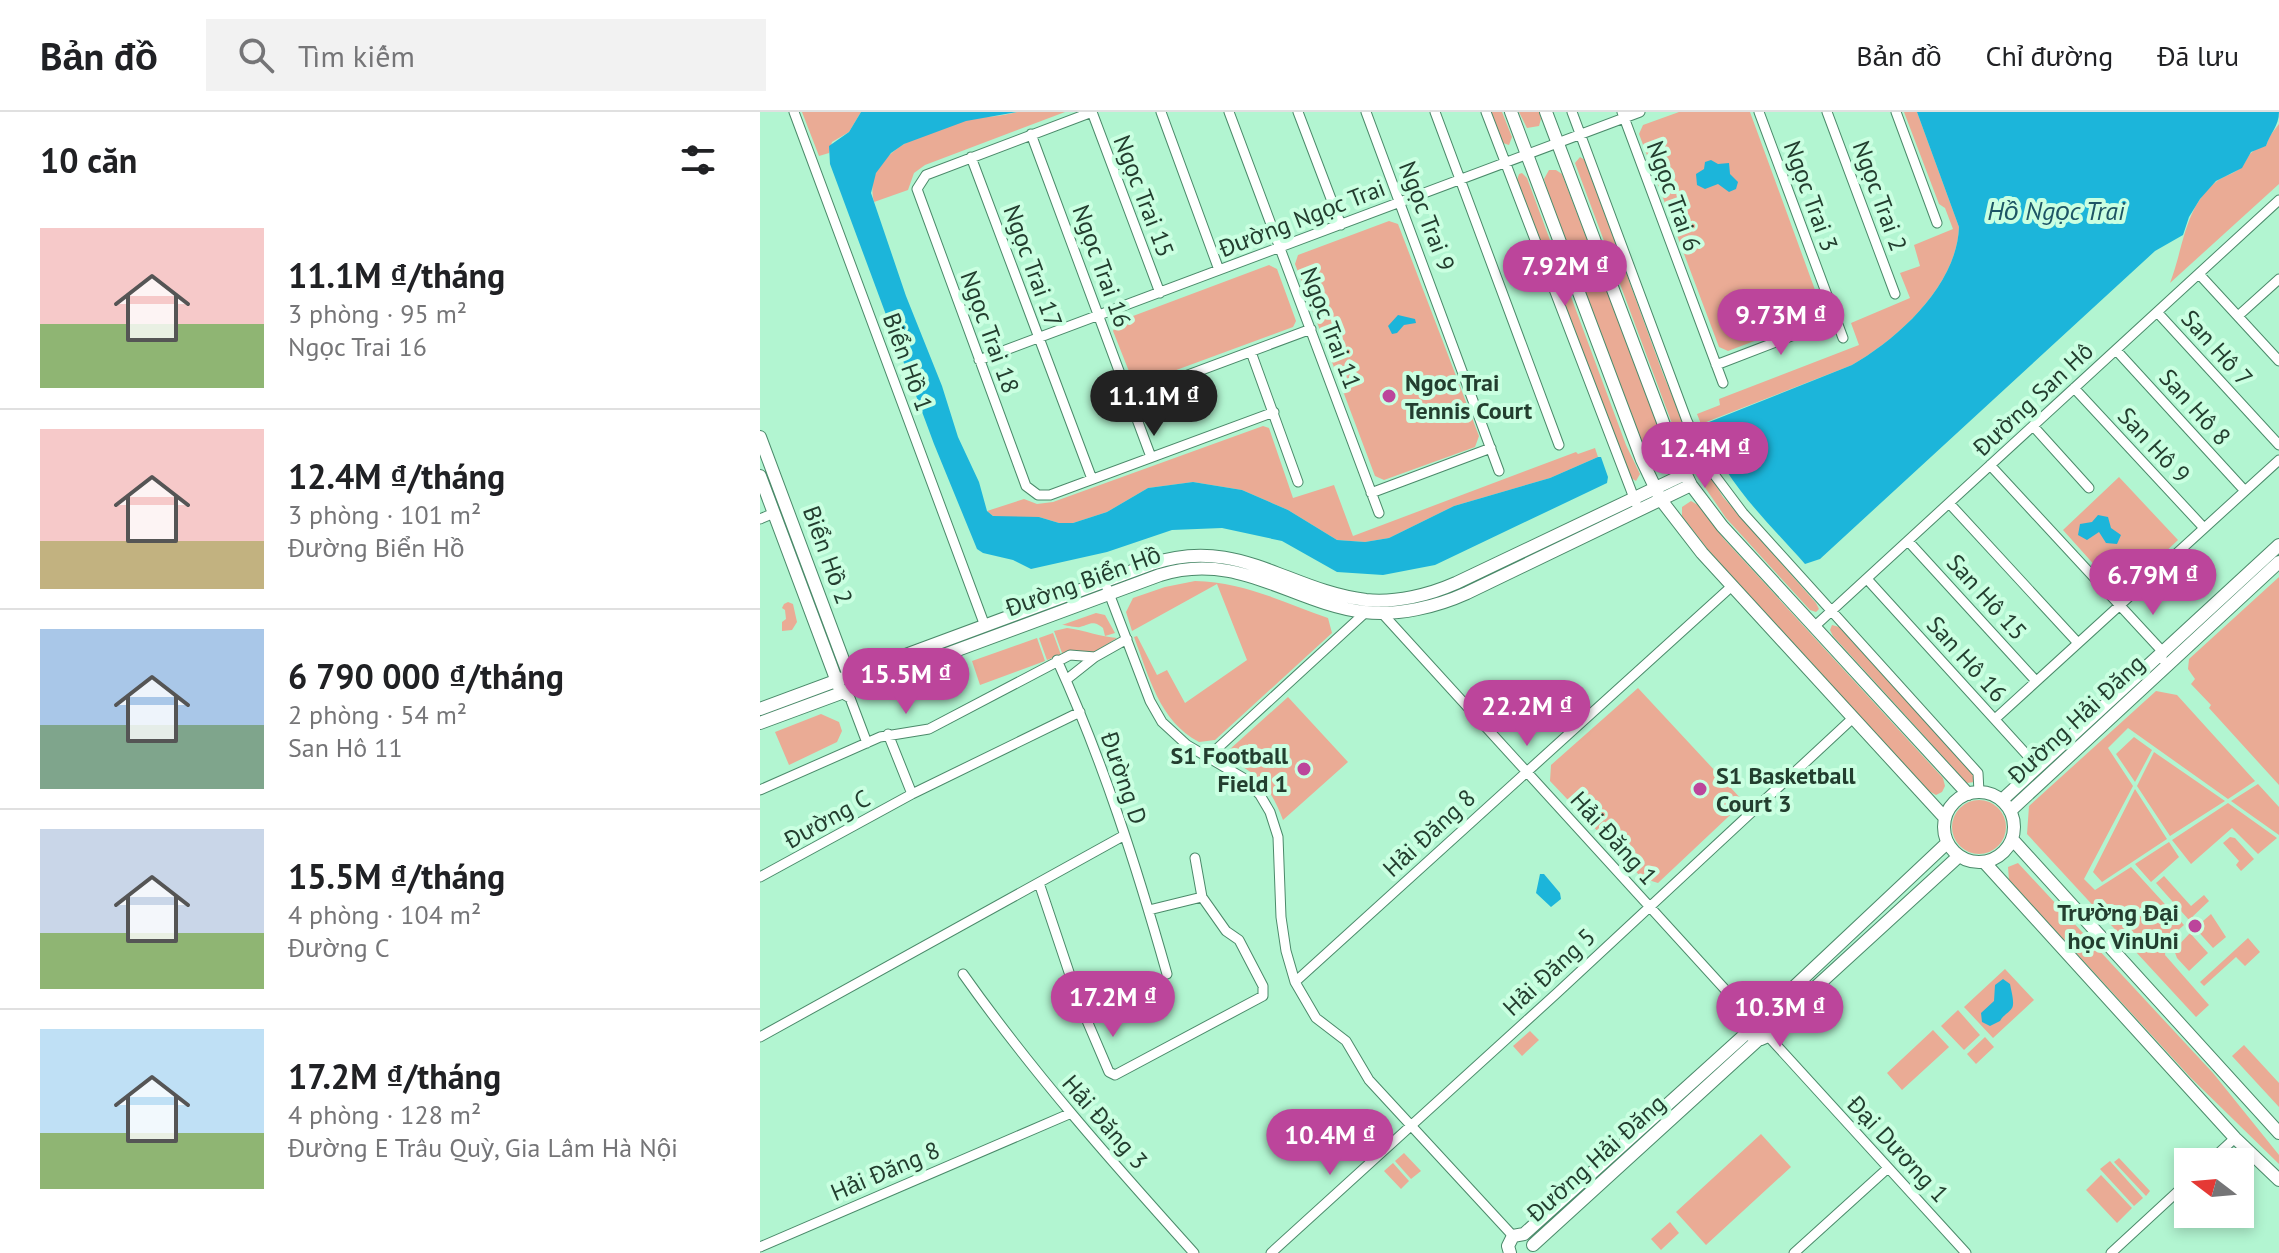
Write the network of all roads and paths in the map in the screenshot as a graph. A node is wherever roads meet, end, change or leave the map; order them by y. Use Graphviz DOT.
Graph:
graph roads {
  1 [pos="794,112"];
  2 [pos="1092,112"];
  3 [pos="1161,112"];
  4 [pos="1229,112"];
  5 [pos="1298,112"];
  6 [pos="1366,112"];
  7 [pos="1435,112"];
  8 [pos="1486,112"];
  9 [pos="1511,112"];
  10 [pos="1546,112"];
  11 [pos="1572,112"];
  12 [pos="1640,112"];
  13 [pos="1759,112"];
  14 [pos="1827,112"];
  15 [pos="1896,112"];
  16 [pos="1623,115"];
  17 [pos="1031,134"];
  18 [pos="1581,134"];
  19 [pos="1557,143"];
  20 [pos="1526,155"];
  21 [pos="971,157"];
  22 [pos="1505,163"];
  23 [pos="1461,179"];
  24 [pos="2279,200"];
  25 [pos="1400,203"];
  26 [pos="1937,223"];
  27 [pos="1341,225"];
  28 [pos="1280,249"];
  29 [pos="1219,270"];
  30 [pos="2199,274"];
  31 [pos="2279,280"];
  32 [pos="1160,293"];
  33 [pos="1895,294"];
  34 [pos="2157,312"];
  35 [pos="1099,316"];
  36 [pos="2238,316"];
  37 [pos="1836,319"];
  38 [pos="1311,329"];
  39 [pos="1038,337"];
  40 [pos="1843,338"];
  41 [pos="2116,350"];
  42 [pos="1251,352"];
  43 [pos="979,360"];
  44 [pos="2279,361"];
  45 [pos="1716,365"];
  46 [pos="1723,383"];
  47 [pos="2074,388"];
  48 [pos="1129,397"];
  49 [pos="1274,412"];
  50 [pos="2033,426"];
  51 [pos="760,437"];
  52 [pos="1559,445"];
  53 [pos="2279,445"];
  54 [pos="1491,448"];
  55 [pos="1151,457"];
  56 [pos="2279,460"];
  57 [pos="1990,465"];
  58 [pos="1499,471"];
  59 [pos="760,476"];
  60 [pos="1092,479"];
  61 [pos="1688,480"];
  62 [pos="1298,482"];
  63 [pos="2089,488"];
  64 [pos="2245,491"];
  65 [pos="1371,493"];
  66 [pos="1658,494"];
  67 [pos="1949,503"];
  68 [pos="1636,505"];
  69 [pos="774,513"];
  70 [pos="1379,513"];
  71 [pos="760,519"];
  72 [pos="2204,528"];
  73 [pos="1908,541"];
  74 [pos="2279,545"];
  75 [pos="2279,562"];
  76 [pos="1867,579"];
  77 [pos="1732,586"];
  78 [pos="1107,587"];
  79 [pos="1375,606"];
  80 [pos="2120,606"];
  81 [pos="1831,611"];
  82 [pos="985,626"];
  83 [pos="1815,626"];
  84 [pos="1127,639"];
  85 [pos="2078,643"];
  86 [pos="2162,651"];
  87 [pos="1095,657"];
  88 [pos="1057,660"];
  89 [pos="2150,661"];
  90 [pos="2163,668"];
  91 [pos="1066,680"];
  92 [pos="2036,681"];
  93 [pos="846,687"];
  94 [pos="760,709"];
  95 [pos="1080,712"];
  96 [pos="1853,718"];
  97 [pos="1995,719"];
  98 [pos="760,723"];
  99 [pos="888,734"];
  100 [pos="867,743"];
  101 [pos="1208,757"];
  102 [pos="2038,767"];
  103 [pos="1526,771"];
  104 [pos="760,790"];
  105 [pos="1974,793"];
  106 [pos="912,794"];
  107 [pos="2006,806"];
  108 [pos="1945,818"];
  109 [pos="1123,836"];
  110 [pos="2012,839"];
  111 [pos="1947,843"];
  112 [pos="1959,856"];
  113 [pos="1195,858"];
  114 [pos="1985,863"];
  115 [pos="760,877"];
  116 [pos="1039,883"];
  117 [pos="1202,897"];
  118 [pos="1649,906"];
  119 [pos="1149,910"];
  120 [pos="963,974"];
  121 [pos="1167,974"];
  122 [pos="1295,982"];
  123 [pos="1760,1028"];
  124 [pos="760,1037"];
  125 [pos="1069,1114"];
  126 [pos="1411,1125"];
  127 [pos="2279,1133"];
  128 [pos="2235,1138"];
  129 [pos="2224,1148"];
  130 [pos="1888,1168"];
  131 [pos="2279,1180"];
  132 [pos="2174,1195"];
  133 [pos="1511,1245"];
  134 [pos="760,1247"];
  135 [pos="1532,1249"];
  136 [pos="1194,1253"];
  137 [pos="1271,1253"];
  138 [pos="1794,1253"];
  139 [pos="1966,1253"];
  140 [pos="2111,1253"];
  1 -- 82 [label="street, Biển Hồ 1"];
  2 -- 17 [label="street"];
  2 -- 32 [label="street, Ngọc Trai 15"];
  3 -- 29 [label="street"];
  4 -- 28 [label="street, Ngọc Trai 11"];
  5 -- 27 [label="street"];
  6 -- 25 [label="street, Ngọc Trai 9"];
  7 -- 23 [label="street"];
  8 -- 22 [label="street"];
  9 -- 20 [label="street"];
  10 -- 19 [label="street"];
  11 -- 18 [label="street"];
  12 -- 16 [label="street, Đường Ngọc Trai"];
  13 -- 37 [label="street, Ngọc Trai 3"];
  14 -- 33 [label="street, Ngọc Trai 2"];
  15 -- 26 [label="street"];
  16 -- 18 [label="street, Đường Ngọc Trai"];
  16 -- 45 [label="street, Ngọc Trai 6"];
  17 -- 21 [label="street"];
  17 -- 35 [label="street, Ngọc Trai 16"];
  18 -- 19 [label="street, Đường Ngọc Trai"];
  18 -- 81 [label="street"];
  19 -- 20 [label="street, Đường Ngọc Trai"];
  19 -- 61 [label="street"];
  20 -- 22 [label="street, Đường Ngọc Trai"];
  20 -- 66 [label="street"];
  21 -- 39 [label="street, Ngọc Trai 17"];
  21 -- 43 [label="street, Ngọc Trai 18"];
  22 -- 23 [label="street, Đường Ngọc Trai"];
  22 -- 68 [label="street"];
  23 -- 25 [label="street, Đường Ngọc Trai"];
  23 -- 52 [label="street"];
  24 -- 30 [label="street, Đường San Hô"];
  25 -- 27 [label="street, Đường Ngọc Trai"];
  25 -- 54 [label="street, Ngọc Trai 9"];
  27 -- 28 [label="street, Đường Ngọc Trai"];
  28 -- 29 [label="street, Đường Ngọc Trai"];
  28 -- 38 [label="street, Ngọc Trai 11"];
  29 -- 32 [label="street, Đường Ngọc Trai"];
  30 -- 34 [label="street, Đường San Hô"];
  30 -- 36 [label="street"];
  31 -- 36 [label="street"];
  32 -- 35 [label="street, Đường Ngọc Trai"];
  34 -- 41 [label="street, Đường San Hô"];
  34 -- 53 [label="street, San Hô 7"];
  35 -- 39 [label="street, Đường Ngọc Trai"];
  35 -- 48 [label="street, Ngọc Trai 16"];
  36 -- 44 [label="street"];
  37 -- 40 [label="street, Ngọc Trai 3"];
  37 -- 45 [label="street"];
  38 -- 42 [label="street"];
  38 -- 65 [label="street, Ngọc Trai 11"];
  39 -- 43 [label="street, Đường Ngọc Trai"];
  39 -- 60 [label="street, Ngọc Trai 17"];
  41 -- 47 [label="street, Đường San Hô"];
  41 -- 64 [label="street, San Hô 8"];
  42 -- 48 [label="street"];
  42 -- 49 [label="street"];
  43 -- 60 [label="street, Ngọc Trai 18"];
  45 -- 46 [label="street, Ngọc Trai 6"];
  47 -- 50 [label="street, Đường San Hô"];
  47 -- 72 [label="street, San Hô 9"];
  48 -- 55 [label="street, Ngọc Trai 16"];
  49 -- 55 [label="street"];
  49 -- 62 [label="street"];
  50 -- 57 [label="street, Đường San Hô"];
  50 -- 63 [label="street"];
  51 -- 93 [label="street, Biển Hồ 2"];
  54 -- 58 [label="street, Ngọc Trai 9"];
  54 -- 65 [label="street"];
  55 -- 60 [label="street"];
  56 -- 64 [label="street"];
  57 -- 67 [label="street, Đường San Hô"];
  57 -- 80 [label="street"];
  59 -- 69 [label="street, Biển Hồ 2"];
  61 -- 66 [label="street, Đường Biển Hồ"];
  61 -- 83 [label="street"];
  64 -- 72 [label="street"];
  65 -- 70 [label="street, Ngọc Trai 11"];
  66 -- 68 [label="street, Đường Biển Hồ"];
  66 -- 77 [label="street"];
  67 -- 73 [label="street, Đường San Hô"];
  67 -- 85 [label="street"];
  68 -- 79 [label="street, Đường Biển Hồ"];
  69 -- 71 [label="street"];
  69 -- 93 [label="street, Biển Hồ 2"];
  72 -- 80 [label="street"];
  73 -- 76 [label="street, Đường San Hô"];
  73 -- 92 [label="street, San Hô 15"];
  74 -- 86 [label="street, Đường Hải Đăng"];
  75 -- 90 [label="street, Đường Hải Đăng"];
  76 -- 81 [label="street, Đường San Hô"];
  76 -- 97 [label="street, San Hô 16"];
  77 -- 96 [label="street"];
  77 -- 103 [label="street, Hải Đăng 8"];
  78 -- 79 [label="street, Đường Biển Hồ"];
  78 -- 82 [label="street, Đường Biển Hồ"];
  78 -- 84 [label="street"];
  78 -- 93 [label="street, Đường Biển Hồ"];
  79 -- 101 [label="street"];
  79 -- 103 [label="street, Hải Đăng 1"];
  80 -- 85 [label="street"];
  80 -- 86 [label="street"];
  81 -- 83 [label="street, Đường San Hô"];
  81 -- 105 [label="street"];
  82 -- 93 [label="street, Đường Biển Hồ"];
  83 -- 105 [label="street"];
  84 -- 87 [label="street"];
  84 -- 101 [label="street"];
  85 -- 92 [label="street"];
  86 -- 89 [label="street, Đường Hải Đăng"];
  86 -- 90 [label="street"];
  87 -- 88 [label="street"];
  87 -- 91 [label="street"];
  88 -- 91 [label="street, Đường D"];
  88 -- 99 [label="street"];
  89 -- 90 [label="street"];
  89 -- 102 [label="street, Đường Hải Đăng"];
  90 -- 107 [label="street, Đường Hải Đăng"];
  91 -- 95 [label="street, Đường D"];
  92 -- 97 [label="street"];
  93 -- 94 [label="street, Đường Biển Hồ"];
  93 -- 98 [label="street, Đường Biển Hồ"];
  93 -- 100 [label="street"];
  95 -- 106 [label="street, Đường C"];
  95 -- 109 [label="street, Đường D"];
  96 -- 108 [label="street"];
  96 -- 118 [label="street, Hải Đăng 5"];
  97 -- 102 [label="street, San Hô 16"];
  99 -- 100 [label="street"];
  99 -- 106 [label="street"];
  100 -- 104 [label="street"];
  101 -- 122 [label="street"];
  102 -- 107 [label="street, Đường Hải Đăng"];
  103 -- 118 [label="street, Hải Đăng 1"];
  103 -- 122 [label="street, Hải Đăng 8"];
  105 -- 107 [label="street"];
  105 -- 108 [label="street"];
  106 -- 115 [label="street, Đường C"];
  107 -- 110 [label="street"];
  108 -- 111 [label="street"];
  109 -- 116 [label="street"];
  109 -- 119 [label="street, Đường D"];
  110 -- 114 [label="street"];
  110 -- 127 [label="street"];
  111 -- 112 [label="street"];
  111 -- 123 [label="street, Đường Hải Đăng"];
  112 -- 114 [label="street"];
  112 -- 123 [label="street, Đường Hải Đăng"];
  113 -- 117 [label="street"];
  114 -- 128 [label="street"];
  116 -- 117 [label="street"];
  116 -- 124 [label="street"];
  117 -- 119 [label="street"];
  118 -- 123 [label="street, Hải Đăng 1"];
  118 -- 126 [label="street, Hải Đăng 5"];
  119 -- 121 [label="street, Đường D"];
  120 -- 125 [label="street, Hải Đăng 3"];
  122 -- 126 [label="street"];
  123 -- 130 [label="street, Đại Dương 1"];
  123 -- 133 [label="street, Đường Hải Đăng"];
  123 -- 135 [label="street, Đường Hải Đăng"];
  125 -- 134 [label="street, Hải Đăng 8"];
  125 -- 136 [label="street, Hải Đăng 3"];
  126 -- 133 [label="street"];
  126 -- 137 [label="street, Hải Đăng 5"];
  128 -- 129 [label="street"];
  128 -- 131 [label="street"];
  130 -- 138 [label="street"];
  130 -- 139 [label="street, Đại Dương 1"];
  132 -- 140 [label="street"];
  133 -- 135 [label="street"];
}
